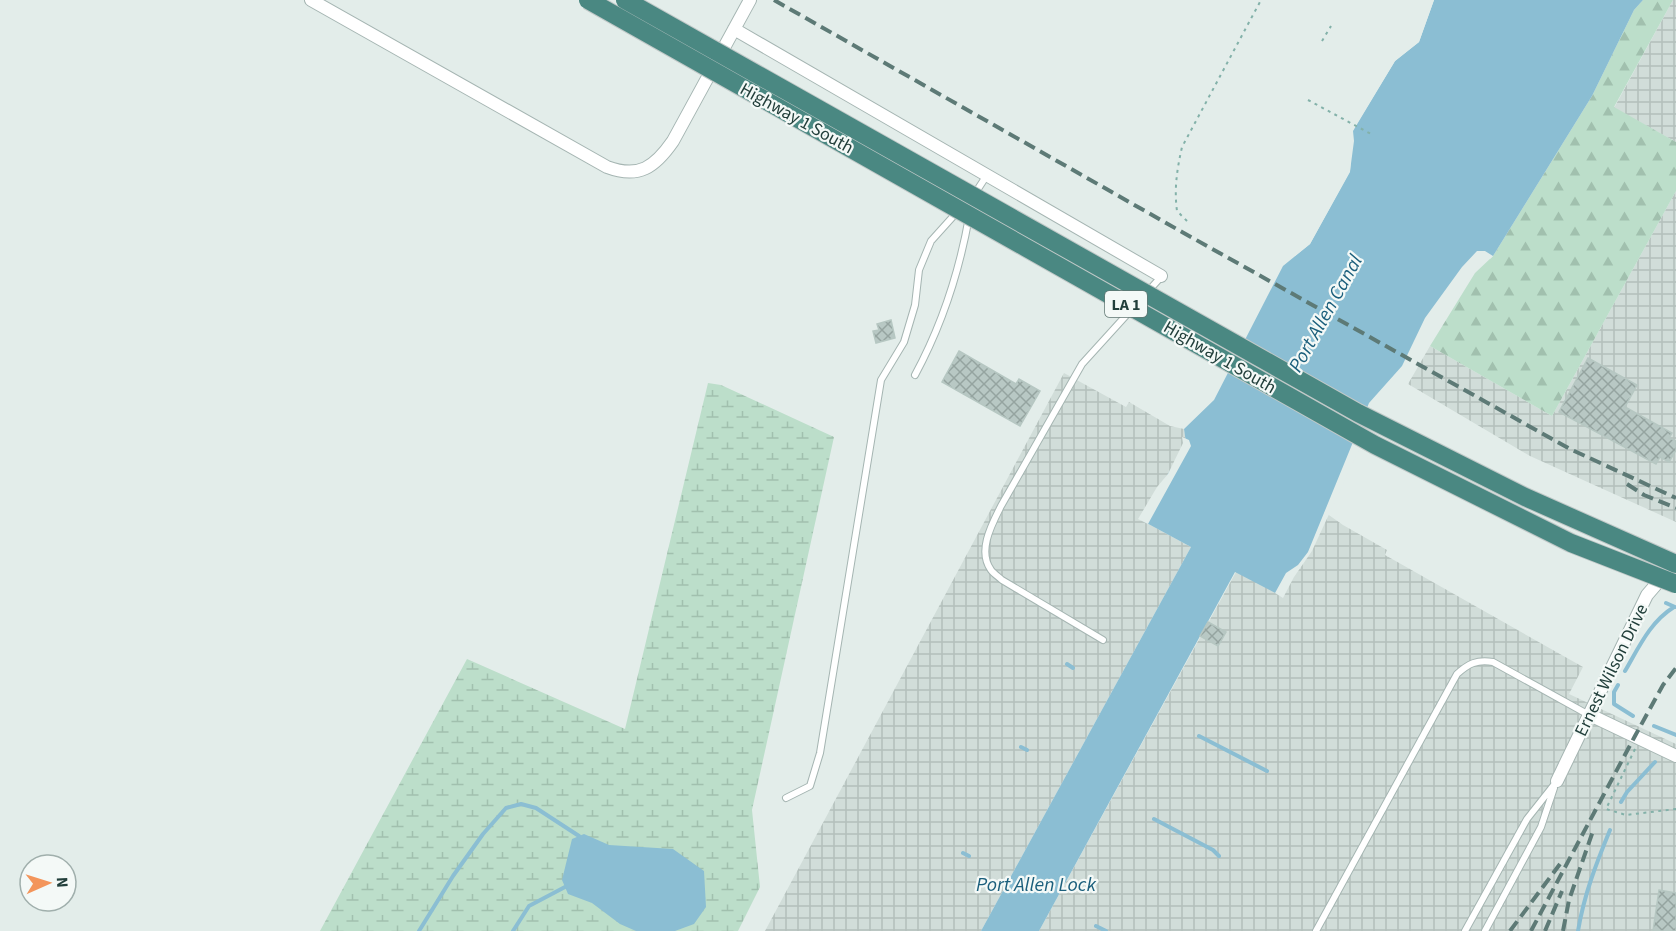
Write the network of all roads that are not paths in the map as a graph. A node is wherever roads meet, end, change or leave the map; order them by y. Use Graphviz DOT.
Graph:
graph roads {
  1 [pos="312,0"];
  2 [pos="588,0"];
  3 [pos="625,0"];
  4 [pos="750,0"];
  5 [pos="734,29"];
  6 [pos="987,175"];
  7 [pos="973,196"];
  8 [pos="1161,276"];
  9 [pos="915,375"];
  10 [pos="1676,565"];
  11 [pos="1676,584"];
  12 [pos="1103,640"];
  13 [pos="1590,715"];
  14 [pos="1676,756"];
  15 [pos="1557,781"];
  16 [pos="786,798"];
  17 [pos="1316,931"];
  18 [pos="1465,931"];
  19 [pos="1485,931"];
  1 -- 5 [label="street"];
  2 -- 11 [label="highway, Highway 1 South / LA 1, bridge"];
  3 -- 10 [label="highway, bridge"];
  4 -- 5 [label="street"];
  5 -- 6 [label="street"];
  6 -- 7 [label="lane"];
  6 -- 8 [label="street"];
  7 -- 9 [label="lane"];
  7 -- 16 [label="lane"];
  8 -- 12 [label="lane"];
  10 -- 13 [label="street, Ernest Wilson Drive"];
  13 -- 14 [label="street"];
  13 -- 15 [label="street, Ernest Wilson Drive"];
  13 -- 17 [label="lane"];
  15 -- 18 [label="lane, Ernest Wilson Drive"];
  15 -- 19 [label="lane, Ernest Wilson Drive"];
}
